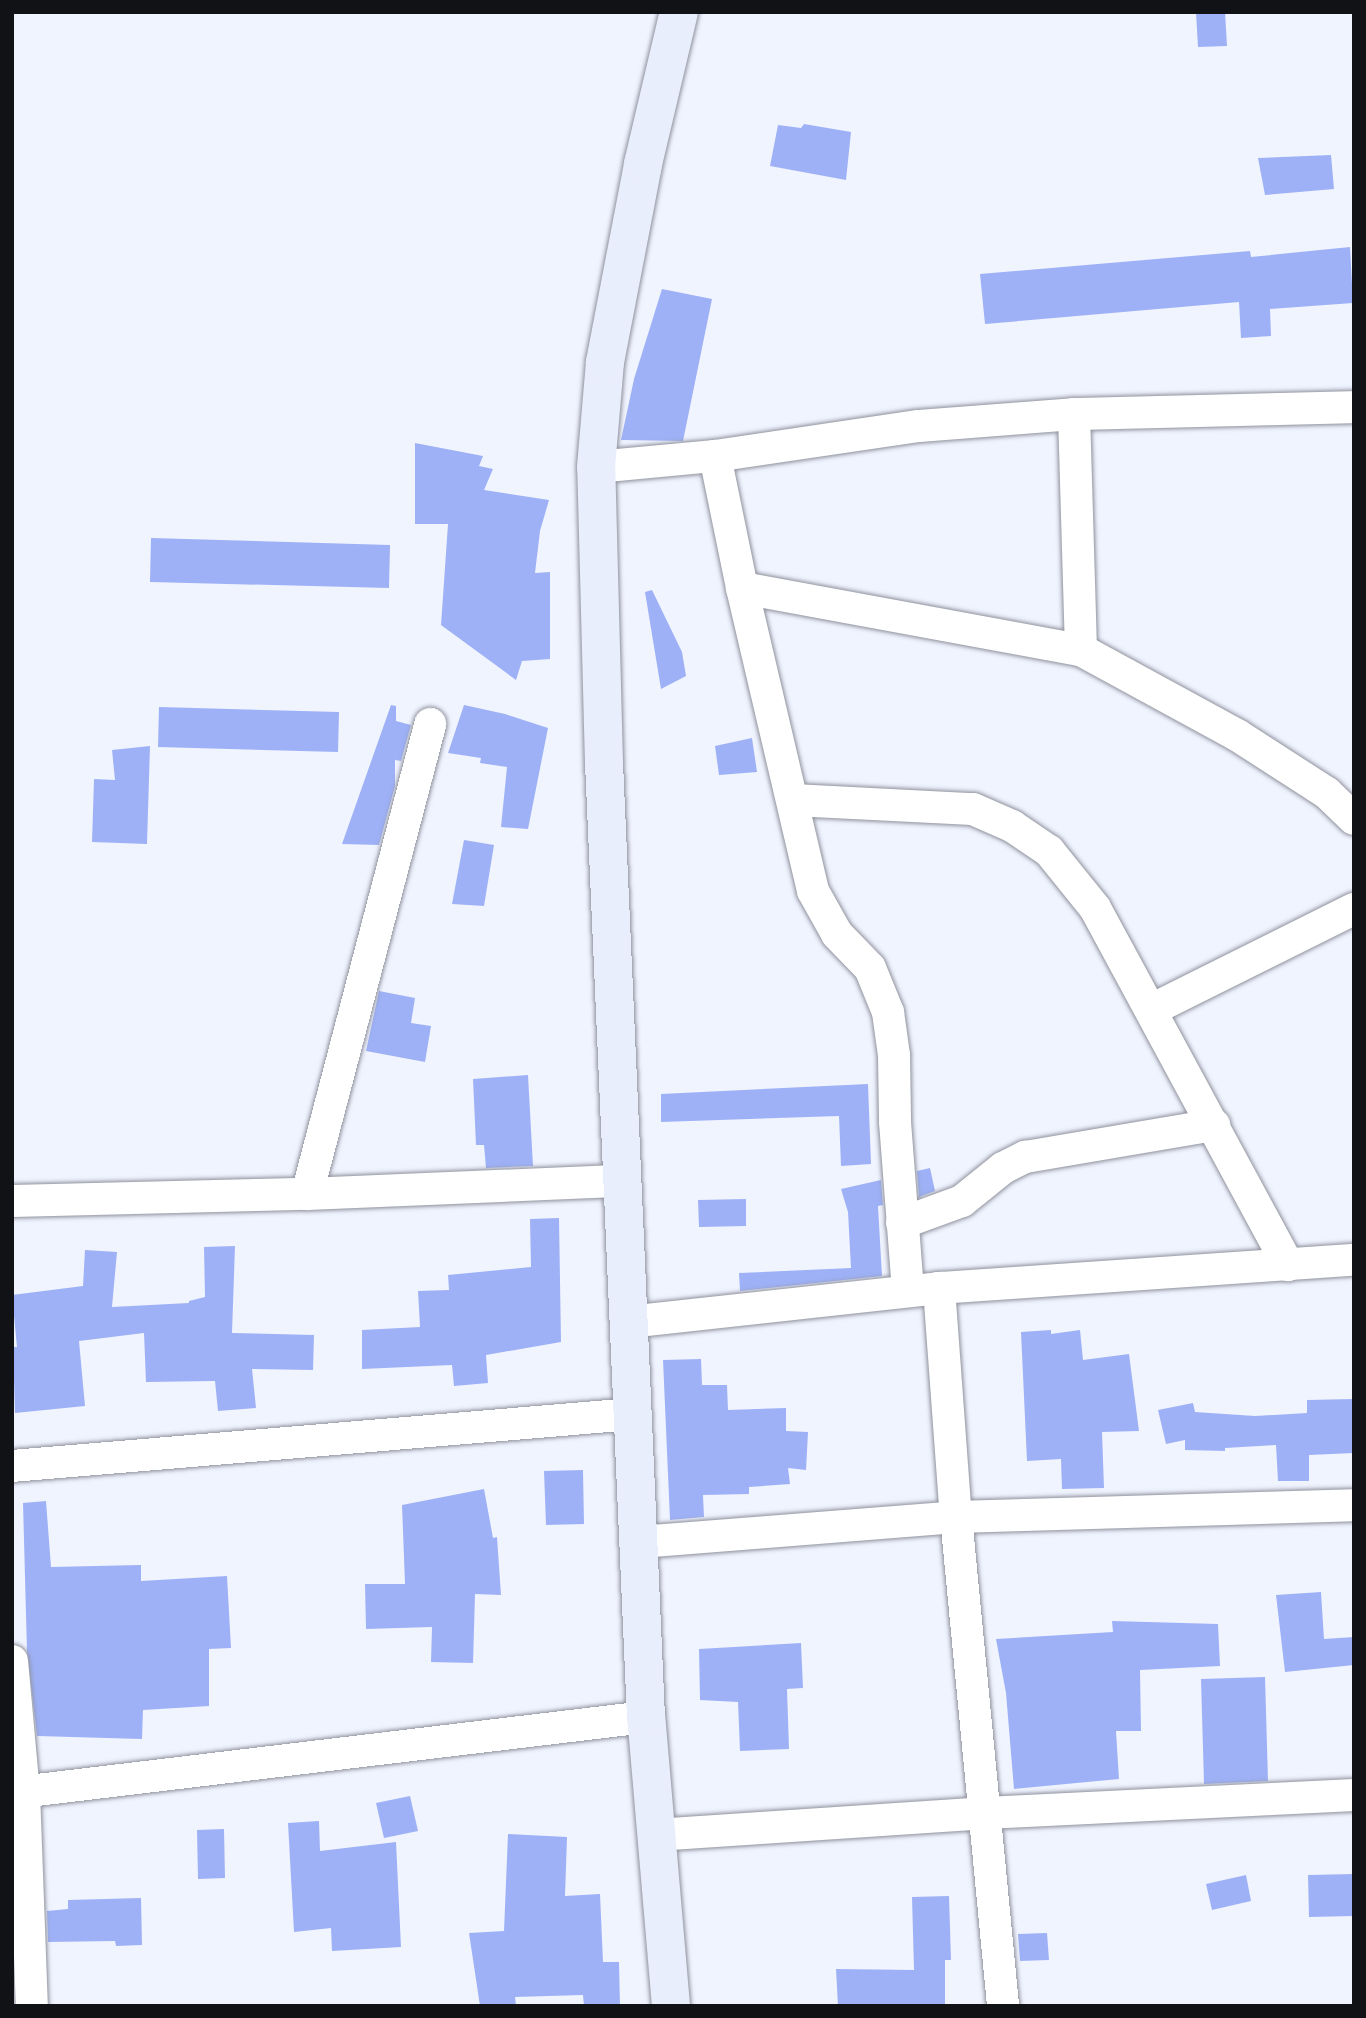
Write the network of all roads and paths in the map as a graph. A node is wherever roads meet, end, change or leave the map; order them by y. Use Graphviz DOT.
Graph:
graph roads {
  1 [pos="679,12"];
  2 [pos="1354,407"];
  3 [pos="1074,414"];
  4 [pos="715,456"];
  5 [pos="596,467"];
  6 [pos="742,588"];
  7 [pos="1081,650"];
  8 [pos="430,724"];
  9 [pos="793,800"];
  10 [pos="1354,819"];
  11 [pos="1354,909"];
  12 [pos="1151,1010"];
  13 [pos="1214,1125"];
  14 [pos="622,1181"];
  15 [pos="307,1194"];
  16 [pos="12,1201"];
  17 [pos="902,1223"];
  18 [pos="1354,1260"];
  19 [pos="1288,1265"];
  20 [pos="939,1288"];
  21 [pos="908,1291"];
  22 [pos="628,1322"];
  23 [pos="633,1414"];
  24 [pos="12,1466"];
  25 [pos="1354,1505"];
  26 [pos="956,1517"];
  27 [pos="640,1542"];
  28 [pos="12,1661"];
  29 [pos="646,1717"];
  30 [pos="18,1793"];
  31 [pos="1354,1795"];
  32 [pos="986,1813"];
  33 [pos="656,1835"];
  34 [pos="32,2006"];
  35 [pos="671,2006"];
  36 [pos="1003,2006"];
  1 -- 5 [label="street"];
  2 -- 3 [label="street"];
  3 -- 4 [label="street"];
  3 -- 7 [label="street"];
  4 -- 5 [label="street"];
  4 -- 6 [label="street"];
  5 -- 14 [label="street"];
  6 -- 7 [label="street"];
  6 -- 9 [label="street"];
  7 -- 10 [label="street"];
  8 -- 15 [label="street"];
  9 -- 12 [label="street"];
  9 -- 17 [label="street"];
  11 -- 12 [label="street"];
  12 -- 13 [label="street"];
  13 -- 17 [label="street"];
  13 -- 19 [label="street"];
  14 -- 15 [label="street"];
  14 -- 22 [label="street"];
  15 -- 16 [label="street"];
  17 -- 21 [label="street"];
  18 -- 19 [label="street"];
  19 -- 20 [label="street"];
  20 -- 21 [label="street"];
  20 -- 26 [label="street"];
  21 -- 22 [label="street"];
  22 -- 23 [label="street"];
  23 -- 24 [label="street"];
  23 -- 27 [label="street"];
  25 -- 26 [label="street"];
  26 -- 27 [label="street"];
  26 -- 32 [label="street"];
  27 -- 29 [label="street"];
  28 -- 30 [label="street"];
  29 -- 30 [label="street"];
  29 -- 33 [label="street"];
  30 -- 34 [label="street"];
  31 -- 32 [label="street"];
  32 -- 33 [label="street"];
  32 -- 36 [label="street"];
  33 -- 35 [label="street"];
}
